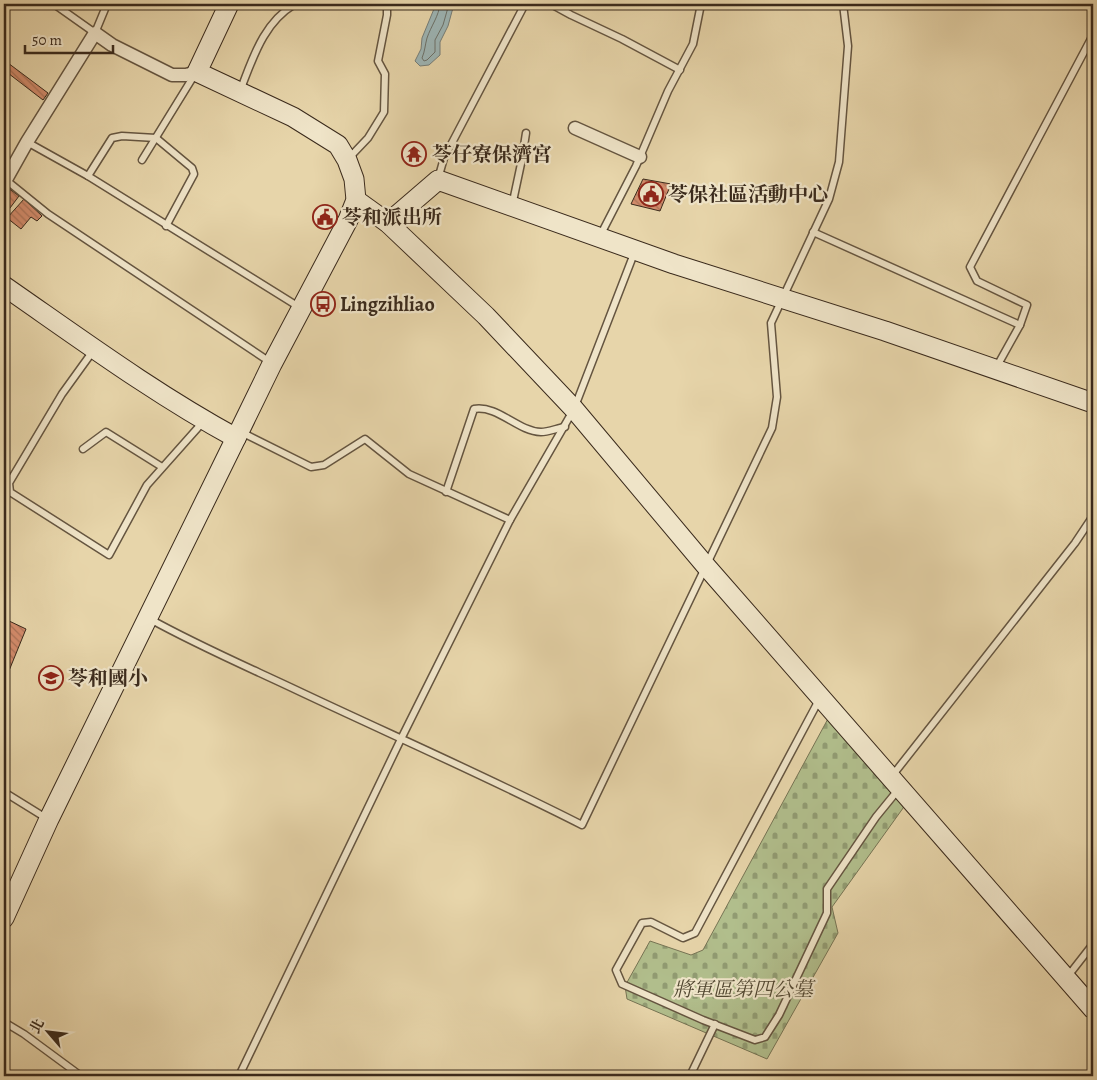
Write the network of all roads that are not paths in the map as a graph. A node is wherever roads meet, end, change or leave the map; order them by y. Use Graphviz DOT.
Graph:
graph roads {
  1 [pos="54,4"];
  2 [pos="107,4"];
  3 [pos="229,4"];
  4 [pos="295,4"];
  5 [pos="387,4"];
  6 [pos="525,4"];
  7 [pos="551,4"];
  8 [pos="701,4"];
  9 [pos="843,4"];
  10 [pos="95,33"];
  11 [pos="1093,35"];
  12 [pos="680,70"];
  13 [pos="197,72"];
  14 [pos="240,92"];
  15 [pos="576,128"];
  16 [pos="526,133"];
  17 [pos="156,138"];
  18 [pos="27,142"];
  19 [pos="640,157"];
  20 [pos="142,160"];
  21 [pos="347,160"];
  22 [pos="88,176"];
  23 [pos="438,180"];
  24 [pos="5,181"];
  25 [pos="356,200"];
  26 [pos="512,207"];
  27 [pos="388,223"];
  28 [pos="166,226"];
  29 [pos="813,232"];
  30 [pos="599,237"];
  31 [pos="635,250"];
  32 [pos="4,286"];
  33 [pos="784,298"];
  34 [pos="302,309"];
  35 [pos="1020,325"];
  36 [pos="94,349"];
  37 [pos="272,364"];
  38 [pos="996,369"];
  39 [pos="1093,403"];
  40 [pos="574,409"];
  41 [pos="204,421"];
  42 [pos="565,427"];
  43 [pos="237,434"];
  44 [pos="83,449"];
  45 [pos="162,467"];
  46 [pos="446,492"];
  47 [pos="1093,516"];
  48 [pos="510,520"];
  49 [pos="705,565"];
  50 [pos="147,618"];
  51 [pos="821,697"];
  52 [pos="401,739"];
  53 [pos="895,782"];
  54 [pos="4,792"];
  55 [pos="49,820"];
  56 [pos="8,897"];
  57 [pos="4,918"];
  58 [pos="1093,944"];
  59 [pos="1066,978"];
  60 [pos="1093,1009"];
  61 [pos="4,1022"];
  62 [pos="716,1024"];
  63 [pos="81,1076"];
  64 [pos="239,1076"];
  65 [pos="690,1076"];
  1 -- 10 [label="lane"];
  2 -- 10 [label="lane"];
  3 -- 13 [label="street"];
  4 -- 14 [label="lane"];
  5 -- 21 [label="lane"];
  6 -- 23 [label="lane"];
  7 -- 12 [label="lane"];
  8 -- 12 [label="lane"];
  9 -- 29 [label="lane"];
  10 -- 13 [label="street"];
  10 -- 18 [label="street"];
  11 -- 35 [label="lane"];
  12 -- 19 [label="lane"];
  13 -- 14 [label="street"];
  13 -- 17 [label="lane"];
  14 -- 21 [label="street"];
  15 -- 19 [label="street"];
  16 -- 26 [label="lane"];
  17 -- 20 [label="lane"];
  17 -- 22 [label="lane"];
  17 -- 28 [label="lane"];
  18 -- 22 [label="lane"];
  18 -- 24 [label="street"];
  19 -- 30 [label="lane"];
  21 -- 25 [label="street"];
  22 -- 28 [label="lane"];
  23 -- 26 [label="street"];
  23 -- 27 [label="street"];
  24 -- 37 [label="lane"];
  25 -- 27 [label="street"];
  25 -- 34 [label="street"];
  26 -- 30 [label="street"];
  27 -- 40 [label="street"];
  28 -- 34 [label="lane"];
  29 -- 33 [label="lane"];
  29 -- 35 [label="lane"];
  30 -- 31 [label="street"];
  31 -- 33 [label="street"];
  31 -- 40 [label="lane"];
  32 -- 36 [label="street"];
  33 -- 38 [label="street"];
  33 -- 49 [label="lane"];
  34 -- 37 [label="street"];
  35 -- 38 [label="lane"];
  36 -- 41 [label="street"];
  36 -- 45 [label="lane"];
  37 -- 43 [label="street"];
  38 -- 39 [label="street"];
  40 -- 42 [label="lane"];
  40 -- 49 [label="street"];
  41 -- 43 [label="street"];
  41 -- 45 [label="lane"];
  42 -- 46 [label="lane"];
  42 -- 48 [label="lane"];
  43 -- 46 [label="lane"];
  43 -- 50 [label="street"];
  44 -- 45 [label="lane"];
  46 -- 48 [label="lane"];
  47 -- 53 [label="lane"];
  48 -- 52 [label="lane"];
  49 -- 51 [label="street"];
  49 -- 52 [label="lane"];
  50 -- 52 [label="lane"];
  50 -- 55 [label="street"];
  51 -- 53 [label="street"];
  51 -- 62 [label="lane"];
  52 -- 64 [label="lane"];
  53 -- 59 [label="street"];
  53 -- 62 [label="lane"];
  54 -- 55 [label="lane"];
  55 -- 56 [label="street"];
  56 -- 57 [label="street"];
  58 -- 59 [label="lane"];
  59 -- 60 [label="street"];
  61 -- 63 [label="lane"];
  62 -- 65 [label="lane"];
}
